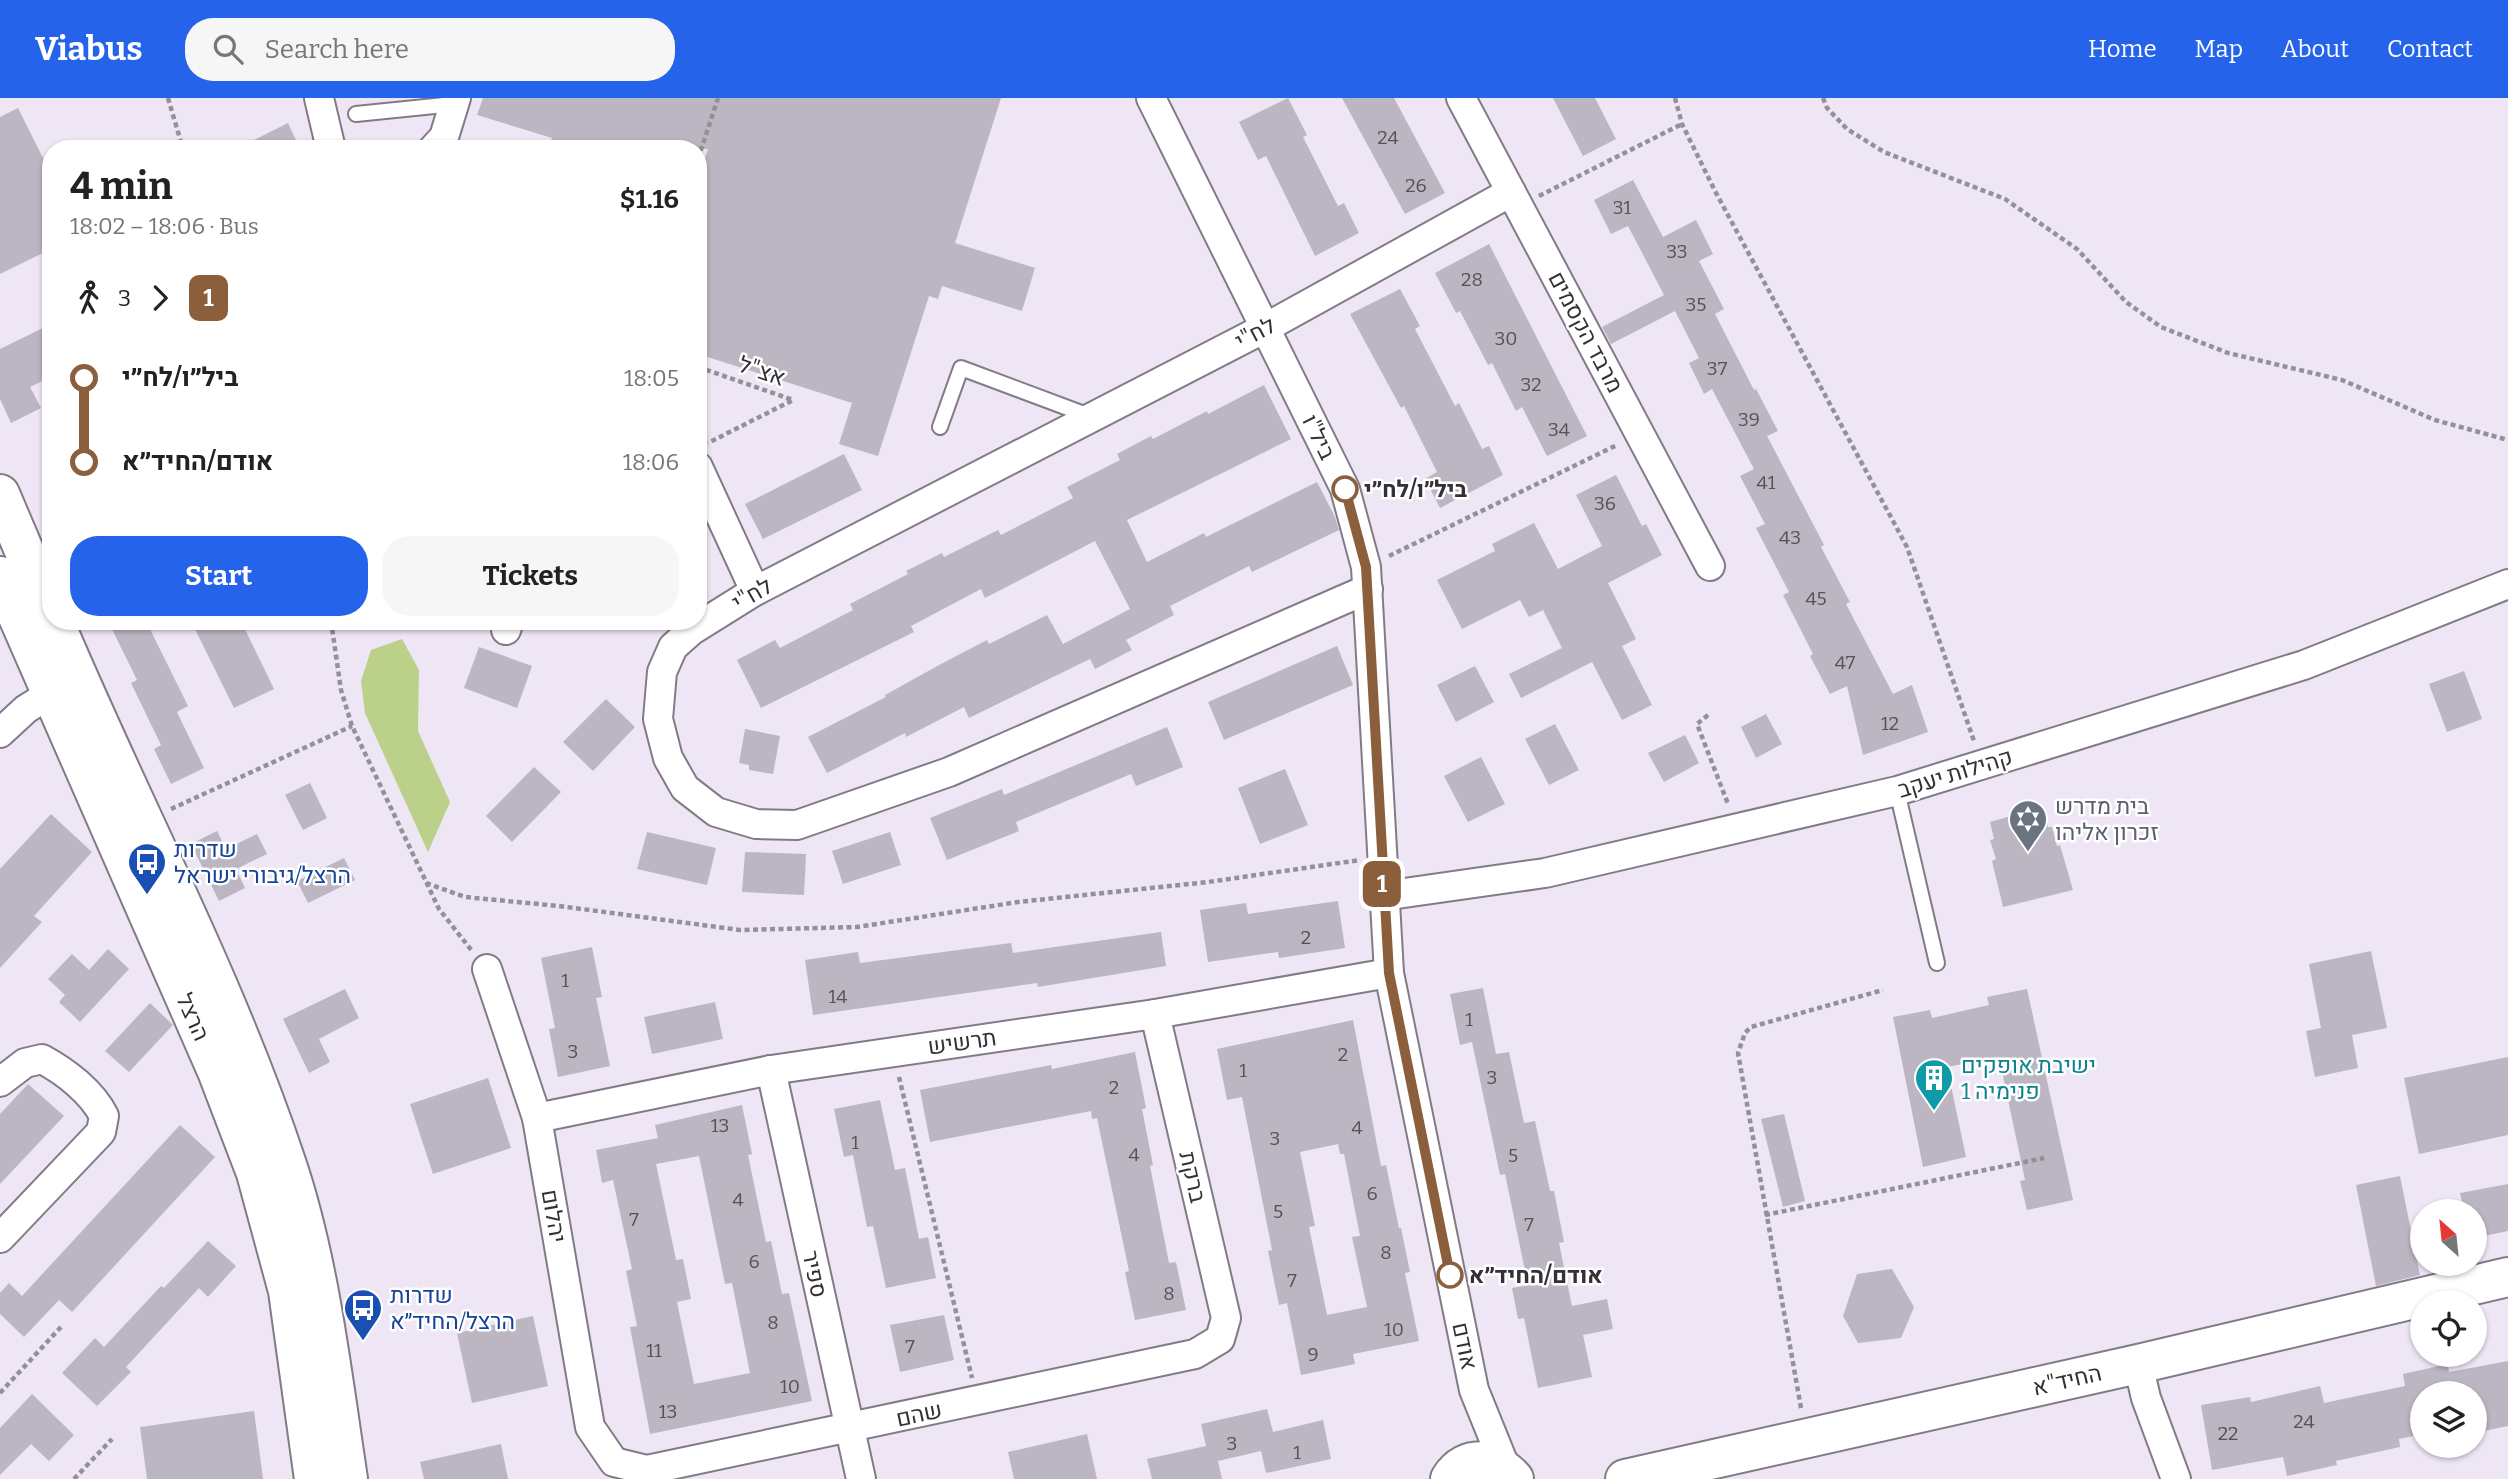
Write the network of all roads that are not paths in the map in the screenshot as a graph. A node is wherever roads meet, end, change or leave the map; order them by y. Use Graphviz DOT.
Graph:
graph roads {
  1 [pos="319,98"];
  2 [pos="1151,98"];
  3 [pos="1461,98"];
  4 [pos="455,101"];
  5 [pos="356,114"];
  6 [pos="329,140"];
  7 [pos="441,140"];
  8 [pos="1515,199"];
  9 [pos="1265,328"];
  10 [pos="1092,417"];
  11 [pos="940,426"];
  12 [pos="707,487"];
  13 [pos="0,494"];
  14 [pos="1710,566"];
  15 [pos="0,576"];
  16 [pos="1367,578"];
  17 [pos="2508,584"];
  18 [pos="755,591"];
  19 [pos="42,593"];
  20 [pos="707,621"];
  21 [pos="55,630"];
  22 [pos="693,630"];
  23 [pos="64,685"];
  24 [pos="0,733"];
  25 [pos="1897,791"];
  26 [pos="1383,896"];
  27 [pos="1937,963"];
  28 [pos="487,969"];
  29 [pos="1389,973"];
  30 [pos="1155,1014"];
  31 [pos="771,1070"];
  32 [pos="0,1082"];
  33 [pos="537,1118"];
  34 [pos="0,1238"];
  35 [pos="2508,1277"];
  36 [pos="1220,1339"];
  37 [pos="2137,1364"];
  38 [pos="1474,1390"];
  39 [pos="849,1429"];
  40 [pos="614,1462"];
  41 [pos="1455,1473"];
  42 [pos="1510,1474"];
  43 [pos="314,1479"];
  44 [pos="348,1479"];
  45 [pos="861,1479"];
  46 [pos="1625,1479"];
  47 [pos="2176,1479"];
  1 -- 6 [label="street"];
  2 -- 9 [label="street, ביל\"ו"];
  3 -- 8 [label="street, מרבד הקסמים"];
  4 -- 5 [label="lane"];
  4 -- 7 [label="street"];
  8 -- 9 [label="street, לח\"י"];
  8 -- 14 [label="street, מרבד הקסמים"];
  9 -- 10 [label="street, לח\"י"];
  9 -- 16 [label="street, ביל\"ו"];
  10 -- 11 [label="lane"];
  10 -- 18 [label="street, לח\"י"];
  12 -- 18 [label="street"];
  13 -- 19 [label="main road"];
  15 -- 23 [label="main road, הרצל"];
  16 -- 22 [label="street, לח\"י"];
  16 -- 26 [label="street, ביל\"ו"];
  17 -- 25 [label="street, קהילות יעקב"];
  18 -- 20 [label="street, לח\"י"];
  21 -- 23 [label="main road, הרצל"];
  23 -- 24 [label="street"];
  23 -- 43 [label="main road, הרצל"];
  23 -- 44 [label="main road, הרצל"];
  25 -- 26 [label="street, קהילות יעקב"];
  25 -- 27 [label="lane"];
  26 -- 29 [label="street, ביל\"ו"];
  28 -- 33 [label="street, יהלום"];
  29 -- 30 [label="street, תרשיש"];
  29 -- 38 [label="street, אודם"];
  30 -- 31 [label="street, תרשיש"];
  30 -- 36 [label="street, ברקת"];
  31 -- 33 [label="street, תרשיש"];
  31 -- 39 [label="street, ספיר"];
  32 -- 34 [label="street"];
  33 -- 40 [label="street, יהלום"];
  35 -- 37 [label="main road, החיד\"א"];
  36 -- 39 [label="street, שהם"];
  37 -- 46 [label="main road, החיד\"א"];
  37 -- 47 [label="street"];
  38 -- 41 [label="street, אודם"];
  38 -- 42 [label="street, אודם"];
  39 -- 40 [label="street, שהם"];
  39 -- 45 [label="street, ספיר"];
  41 -- 42 [label="main road"];
}
